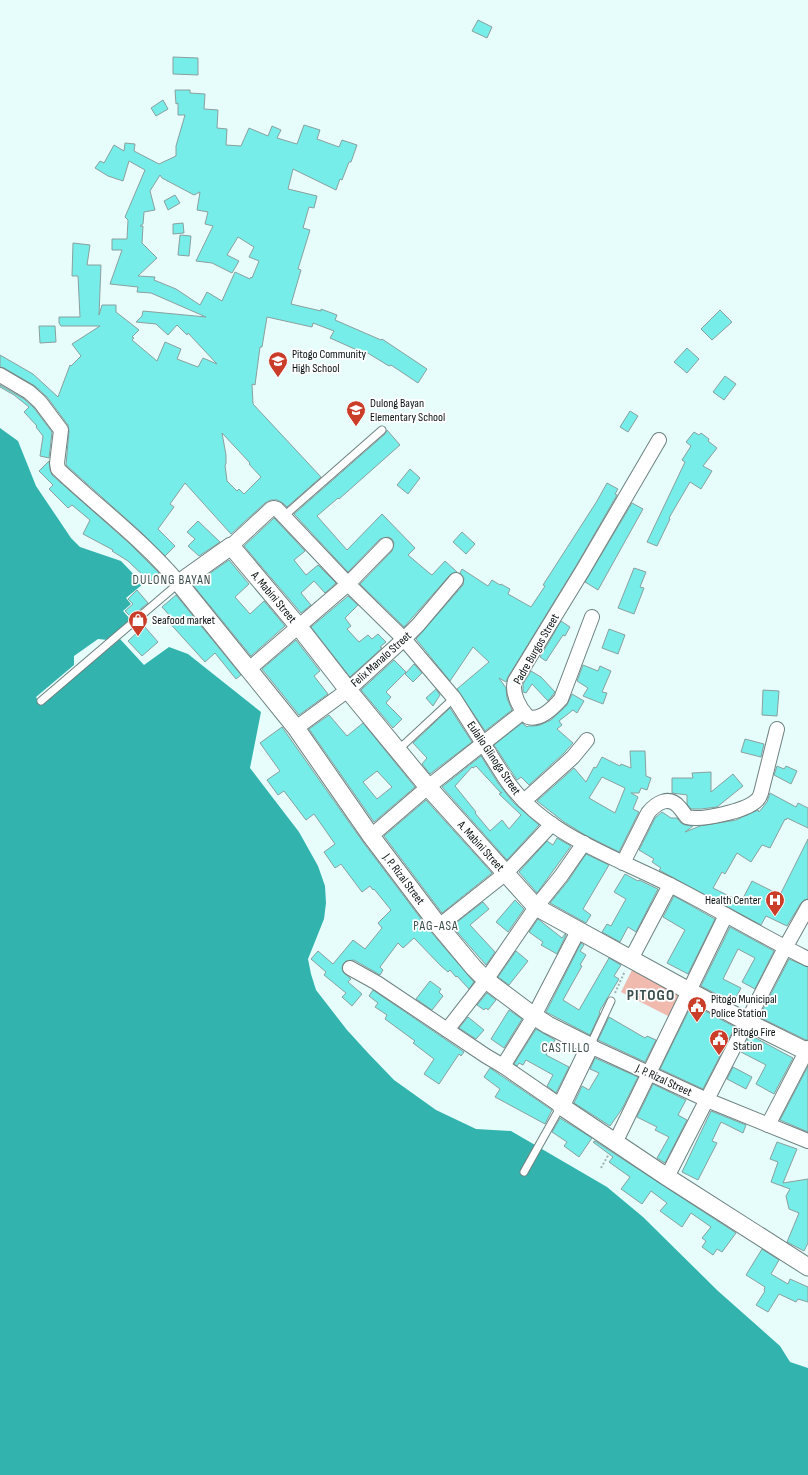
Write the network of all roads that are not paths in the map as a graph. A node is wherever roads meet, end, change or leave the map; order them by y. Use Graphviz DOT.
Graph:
graph roads {
  1 [pos="0,375"];
  2 [pos="382,430"];
  3 [pos="659,440"];
  4 [pos="281,513"];
  5 [pos="386,545"];
  6 [pos="231,546"];
  7 [pos="456,580"];
  8 [pos="179,583"];
  9 [pos="348,584"];
  10 [pos="592,617"];
  11 [pos="298,627"];
  12 [pos="404,639"];
  13 [pos="249,669"];
  14 [pos="348,690"];
  15 [pos="454,698"];
  16 [pos="41,701"];
  17 [pos="523,712"];
  18 [pos="296,728"];
  19 [pos="778,729"];
  20 [pos="586,740"];
  21 [pos="483,743"];
  22 [pos="398,750"];
  23 [pos="428,787"];
  24 [pos="524,801"];
  25 [pos="552,824"];
  26 [pos="371,836"];
  27 [pos="584,843"];
  28 [pos="623,863"];
  29 [pos="506,873"];
  30 [pos="670,885"];
  31 [pos="536,907"];
  32 [pos="808,907"];
  33 [pos="726,915"];
  34 [pos="439,926"];
  35 [pos="578,931"];
  36 [pos="786,948"];
  37 [pos="808,959"];
  38 [pos="631,960"];
  39 [pos="350,968"];
  40 [pos="486,980"];
  41 [pos="689,991"];
  42 [pos="611,1001"];
  43 [pos="534,1016"];
  44 [pos="747,1022"];
  45 [pos="447,1030"];
  46 [pos="590,1046"];
  47 [pos="808,1051"];
  48 [pos="503,1066"];
  49 [pos="648,1073"];
  50 [pos="707,1100"];
  51 [pos="560,1106"];
  52 [pos="768,1125"];
  53 [pos="808,1141"];
  54 [pos="615,1143"];
  55 [pos="524,1172"];
  56 [pos="667,1177"];
  57 [pos="808,1267"];
  1 -- 8 [label="street"];
  2 -- 4 [label="lane"];
  3 -- 17 [label="street, Padre Burgos Street"];
  4 -- 6 [label="street"];
  4 -- 9 [label="street, Eulalio Glinoga Street"];
  5 -- 9 [label="street"];
  6 -- 8 [label="street"];
  6 -- 11 [label="street, A. Mabini Street"];
  7 -- 12 [label="street, Felix Manalo Street"];
  8 -- 13 [label="street, J. P. Rizal Street"];
  8 -- 16 [label="lane"];
  9 -- 11 [label="street"];
  9 -- 12 [label="street, Eulalio Glinoga Street"];
  10 -- 17 [label="street"];
  11 -- 13 [label="street"];
  11 -- 14 [label="street, A. Mabini Street"];
  12 -- 14 [label="street, Felix Manalo Street"];
  12 -- 15 [label="street, Eulalio Glinoga Street"];
  13 -- 18 [label="street, J. P. Rizal Street"];
  14 -- 18 [label="street, Felix Manalo Street"];
  14 -- 22 [label="street, A. Mabini Street"];
  15 -- 21 [label="street, Eulalio Glinoga Street"];
  15 -- 22 [label="lane"];
  17 -- 21 [label="street"];
  18 -- 26 [label="street, J. P. Rizal Street"];
  19 -- 28 [label="street"];
  20 -- 24 [label="street"];
  21 -- 23 [label="street"];
  21 -- 24 [label="street, Eulalio Glinoga Street"];
  22 -- 23 [label="street, A. Mabini Street"];
  23 -- 26 [label="street"];
  23 -- 29 [label="street, A. Mabini Street"];
  24 -- 25 [label="street, Eulalio Glinoga Street"];
  25 -- 27 [label="street, Eulalio Glinoga Street"];
  25 -- 29 [label="street"];
  26 -- 34 [label="street, J. P. Rizal Street"];
  27 -- 28 [label="street, Eulalio Glinoga Street"];
  27 -- 31 [label="street"];
  28 -- 30 [label="street, Eulalio Glinoga Street"];
  29 -- 31 [label="street, A. Mabini Street"];
  29 -- 34 [label="street"];
  30 -- 33 [label="street, Eulalio Glinoga Street"];
  30 -- 38 [label="street"];
  31 -- 35 [label="street, A. Mabini Street"];
  31 -- 40 [label="street"];
  32 -- 36 [label="street"];
  33 -- 36 [label="street, Eulalio Glinoga Street"];
  33 -- 41 [label="street"];
  34 -- 40 [label="street, J. P. Rizal Street"];
  35 -- 38 [label="street, A. Mabini Street"];
  35 -- 43 [label="street"];
  36 -- 37 [label="street, Eulalio Glinoga Street"];
  36 -- 44 [label="street"];
  38 -- 41 [label="street, A. Mabini Street"];
  39 -- 45 [label="street"];
  40 -- 43 [label="street, J. P. Rizal Street"];
  40 -- 45 [label="street"];
  41 -- 44 [label="street, A. Mabini Street"];
  41 -- 49 [label="street"];
  42 -- 46 [label="lane"];
  43 -- 46 [label="street, J. P. Rizal Street"];
  43 -- 48 [label="street"];
  44 -- 47 [label="street, A. Mabini Street"];
  44 -- 50 [label="street"];
  45 -- 48 [label="street"];
  46 -- 49 [label="street, J. P. Rizal Street"];
  46 -- 51 [label="street"];
  47 -- 52 [label="street"];
  48 -- 51 [label="street"];
  49 -- 50 [label="street, J. P. Rizal Street"];
  49 -- 54 [label="street"];
  50 -- 52 [label="street, J. P. Rizal Street"];
  50 -- 56 [label="street"];
  51 -- 54 [label="street"];
  51 -- 55 [label="lane"];
  52 -- 53 [label="street, J. P. Rizal Street"];
  54 -- 56 [label="street"];
  56 -- 57 [label="street"];
}
